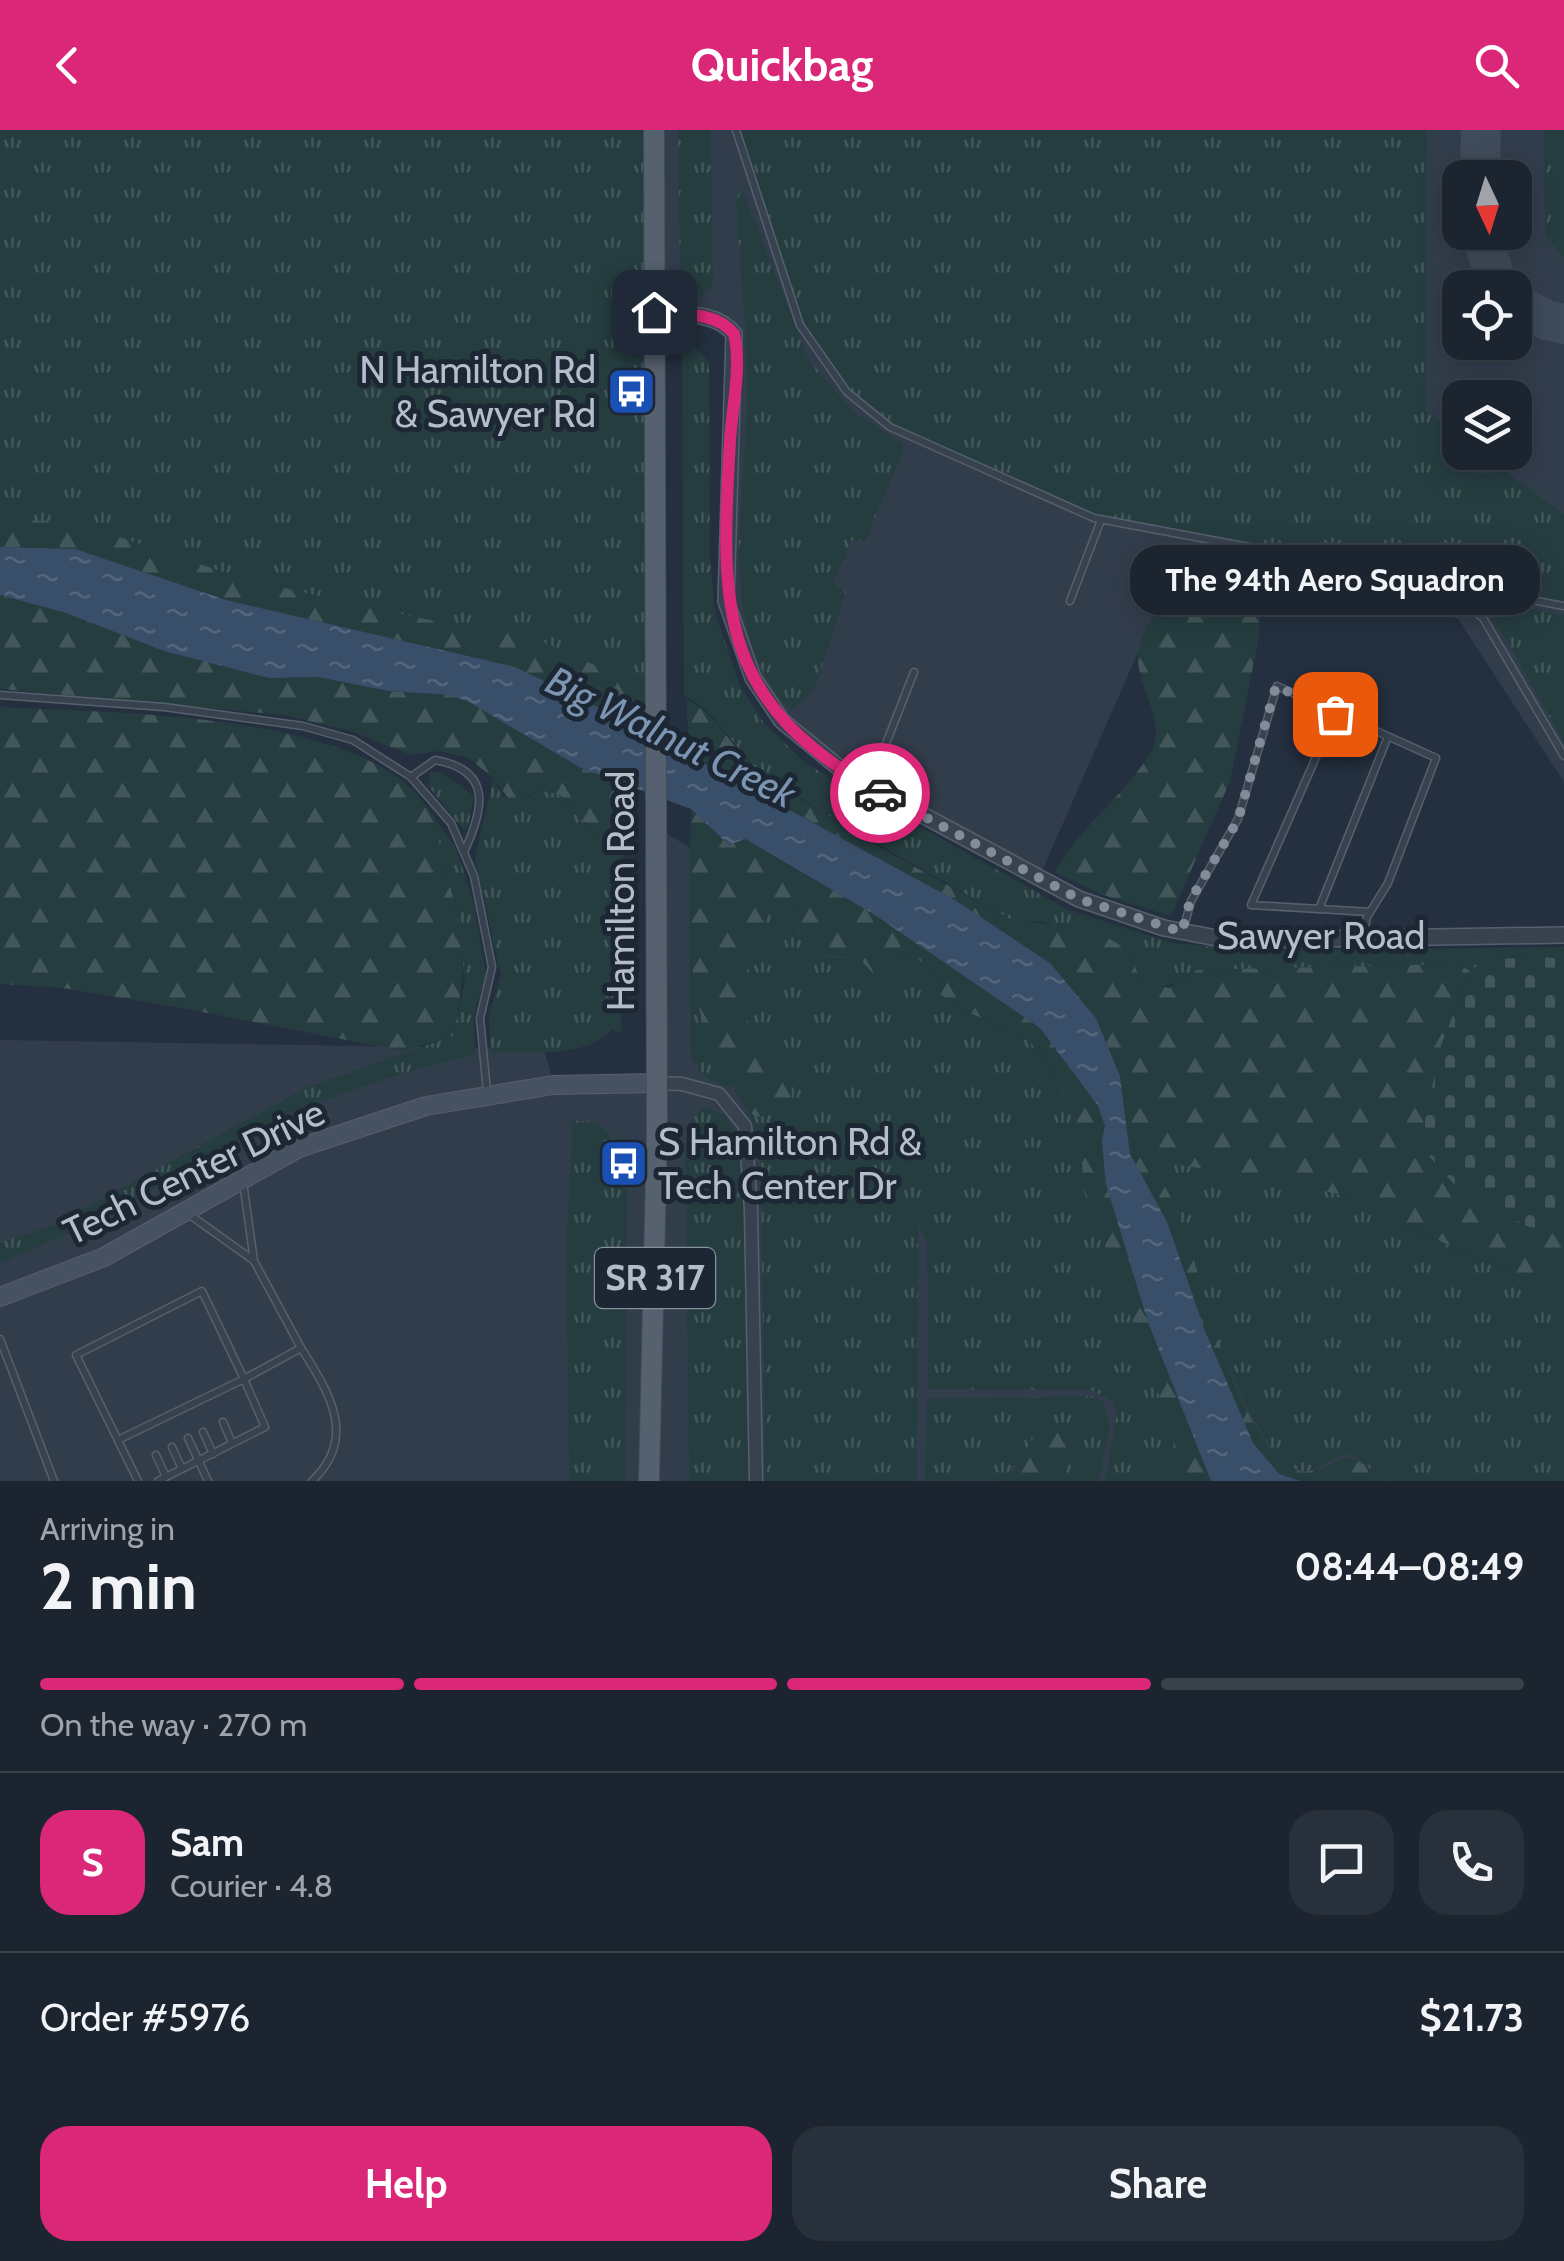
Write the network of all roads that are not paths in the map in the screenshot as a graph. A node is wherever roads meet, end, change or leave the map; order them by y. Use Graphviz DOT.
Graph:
graph roads {
  1 [pos="654,130"];
  2 [pos="736,130"];
  3 [pos="654,312"];
  4 [pos="1101,520"];
  5 [pos="1437,582"];
  6 [pos="1070,601"];
  7 [pos="1564,606"];
  8 [pos="914,672"];
  9 [pos="0,695"];
  10 [pos="1335,714"];
  11 [pos="1387,738"];
  12 [pos="1564,756"];
  13 [pos="412,777"];
  14 [pos="862,783"];
  15 [pos="464,854"];
  16 [pos="1319,909"];
  17 [pos="1370,912"];
  18 [pos="1182,932"];
  19 [pos="1564,935"];
  20 [pos="1363,939"];
  21 [pos="656,1083"];
  22 [pos="488,1093"];
  23 [pos="243,1179"];
  24 [pos="184,1211"];
  25 [pos="254,1261"];
  26 [pos="0,1297"];
  27 [pos="0,1340"];
  28 [pos="301,1348"];
  29 [pos="244,1379"];
  30 [pos="210,1396"];
  31 [pos="214,1404"];
  32 [pos="192,1405"];
  33 [pos="177,1412"];
  34 [pos="195,1414"];
  35 [pos="181,1421"];
  36 [pos="223,1422"];
  37 [pos="203,1432"];
  38 [pos="188,1438"];
  39 [pos="118,1440"];
  40 [pos="232,1444"];
  41 [pos="172,1447"];
  42 [pos="156,1454"];
  43 [pos="213,1454"];
  44 [pos="198,1461"];
  45 [pos="182,1469"];
  46 [pos="49,1470"];
  47 [pos="653,1478"];
  48 [pos="162,1479"];
  49 [pos="40,1481"];
  50 [pos="54,1481"];
  51 [pos="138,1481"];
  52 [pos="208,1481"];
  53 [pos="312,1481"];
  54 [pos="756,1481"];
  1 -- 3 [label="main road, Hamilton Road / SR 317"];
  2 -- 4 [label="lane"];
  3 -- 14 [label="street, Sawyer Road"];
  3 -- 21 [label="main road, Hamilton Road / SR 317"];
  4 -- 5 [label="lane"];
  4 -- 6 [label="lane"];
  5 -- 7 [label="lane"];
  5 -- 12 [label="lane"];
  8 -- 14 [label="lane"];
  9 -- 13 [label="lane"];
  10 -- 11 [label="lane"];
  10 -- 16 [label="lane"];
  10 -- 18 [label="lane"];
  11 -- 16 [label="lane"];
  11 -- 17 [label="lane"];
  13 -- 15 [label="lane"];
  13 -- 15 [label="lane"];
  14 -- 18 [label="street, Sawyer Road"];
  15 -- 22 [label="lane"];
  16 -- 17 [label="lane"];
  17 -- 20 [label="lane"];
  18 -- 20 [label="street, Sawyer Road"];
  19 -- 20 [label="street, Sawyer Road"];
  21 -- 22 [label="main road, Tech Center Drive"];
  21 -- 47 [label="main road, Hamilton Road / SR 317"];
  21 -- 54 [label="street"];
  22 -- 23 [label="main road, Tech Center Drive"];
  23 -- 24 [label="main road, Tech Center Drive"];
  23 -- 25 [label="lane"];
  24 -- 25 [label="lane"];
  24 -- 26 [label="main road, Tech Center Drive"];
  25 -- 28 [label="lane"];
  27 -- 46 [label="lane"];
  28 -- 29 [label="lane"];
  28 -- 53 [label="lane"];
  29 -- 30 [label="lane"];
  29 -- 39 [label="lane"];
  29 -- 40 [label="lane"];
  30 -- 31 [label="lane"];
  30 -- 32 [label="lane"];
  32 -- 33 [label="lane"];
  32 -- 34 [label="lane"];
  33 -- 35 [label="lane"];
  33 -- 39 [label="lane"];
  36 -- 40 [label="lane"];
  37 -- 43 [label="lane"];
  38 -- 44 [label="lane"];
  39 -- 51 [label="lane"];
  40 -- 43 [label="lane"];
  41 -- 45 [label="lane"];
  42 -- 48 [label="lane"];
  43 -- 44 [label="lane"];
  44 -- 45 [label="lane"];
  44 -- 52 [label="lane"];
  45 -- 48 [label="lane"];
  46 -- 49 [label="lane"];
  46 -- 50 [label="lane"];
}
